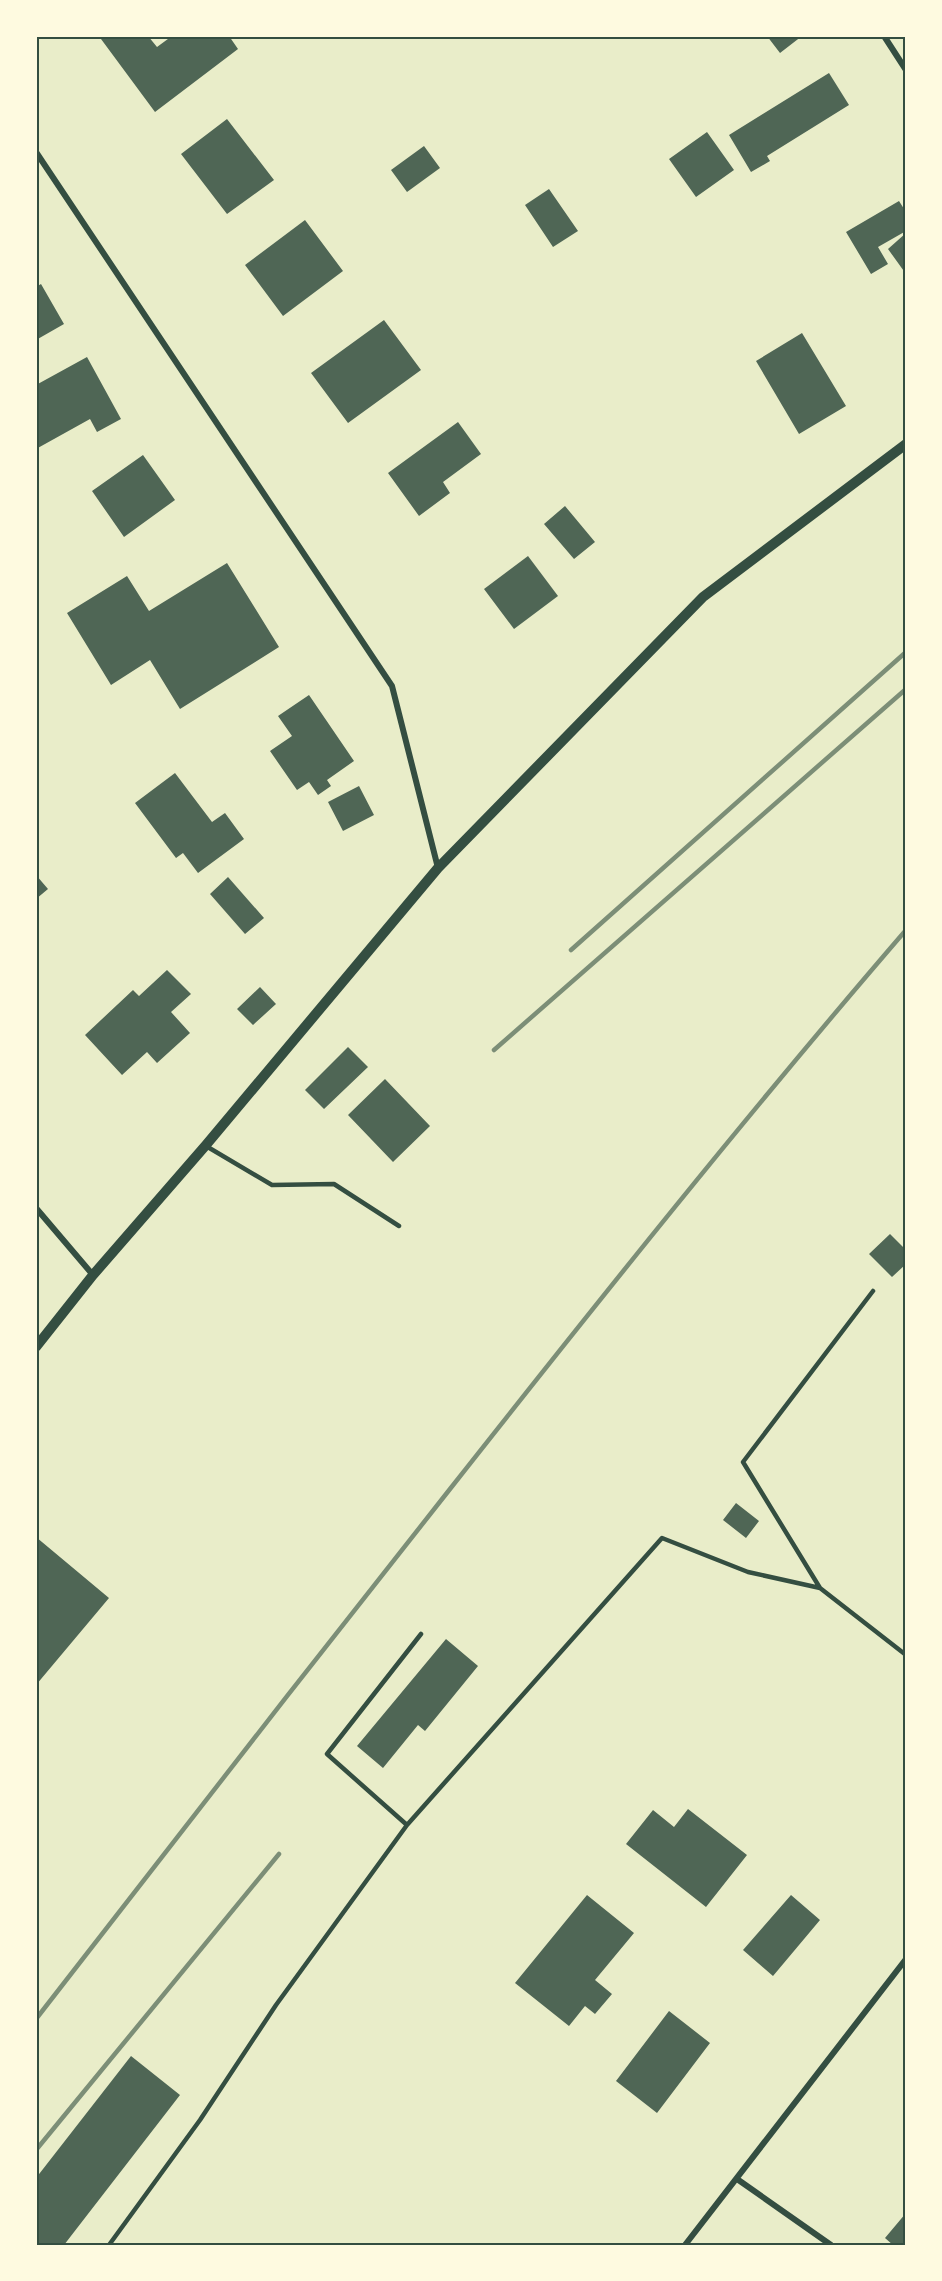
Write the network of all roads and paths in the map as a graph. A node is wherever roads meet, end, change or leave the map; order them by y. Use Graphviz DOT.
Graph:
graph roads {
  1 [pos="884,36"];
  2 [pos="906,70"];
  3 [pos="36,152"];
  4 [pos="906,444"];
  5 [pos="438,868"];
  6 [pos="206,1145"];
  7 [pos="36,1209"];
  8 [pos="399,1226"];
  9 [pos="93,1275"];
  10 [pos="873,1291"];
  11 [pos="36,1347"];
  12 [pos="820,1588"];
  13 [pos="421,1634"];
  14 [pos="906,1655"];
  15 [pos="407,1825"];
  16 [pos="906,1959"];
  17 [pos="737,2179"];
  18 [pos="109,2245"];
  19 [pos="685,2245"];
  20 [pos="831,2245"];
  1 -- 2 [label="street"];
  3 -- 5 [label="street"];
  4 -- 5 [label="street"];
  5 -- 6 [label="street"];
  6 -- 8 [label="lane"];
  6 -- 9 [label="street"];
  7 -- 9 [label="street"];
  9 -- 11 [label="street"];
  10 -- 12 [label="lane"];
  12 -- 14 [label="lane"];
  12 -- 15 [label="lane"];
  13 -- 15 [label="lane"];
  15 -- 18 [label="lane"];
  16 -- 17 [label="street"];
  17 -- 19 [label="street"];
  17 -- 20 [label="street"];
}
